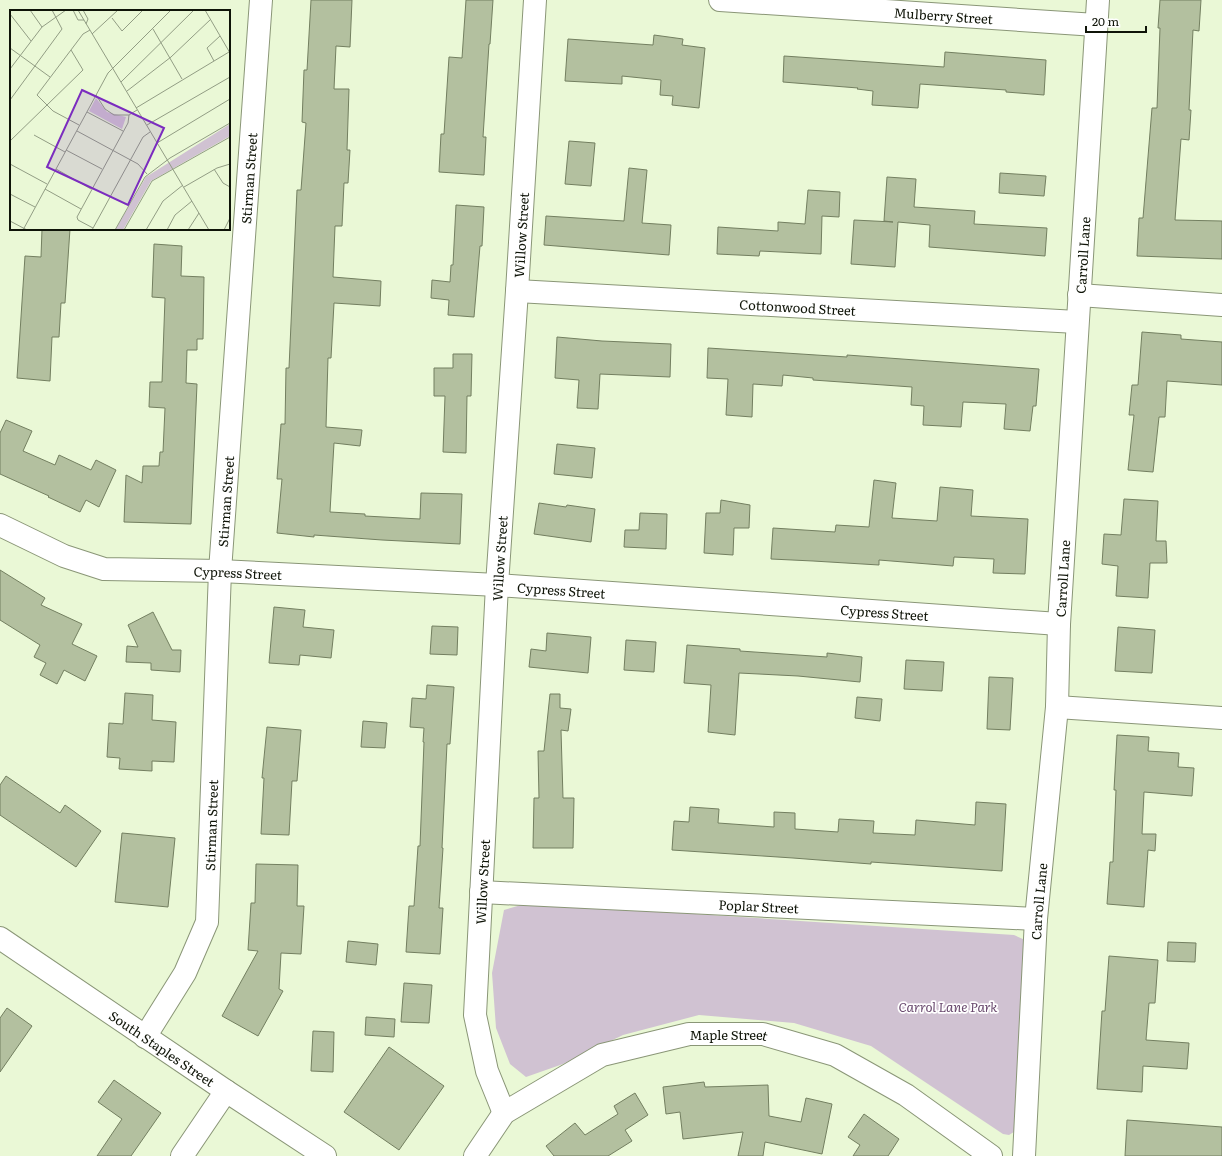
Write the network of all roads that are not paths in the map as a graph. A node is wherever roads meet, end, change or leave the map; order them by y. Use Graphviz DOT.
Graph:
graph roads {
  1 [pos="261,0"];
  2 [pos="535,0"];
  3 [pos="720,0"];
  4 [pos="1098,0"];
  5 [pos="1096,25"];
  6 [pos="518,291"];
  7 [pos="1078,295"];
  8 [pos="1222,305"];
  9 [pos="1077,322"];
  10 [pos="0,526"];
  11 [pos="220,571"];
  12 [pos="497,585"];
  13 [pos="1058,624"];
  14 [pos="1057,707"];
  15 [pos="1222,718"];
  16 [pos="480,892"];
  17 [pos="1036,919"];
  18 [pos="0,938"];
  19 [pos="145,1037"];
  20 [pos="226,1091"];
  21 [pos="504,1113"];
  22 [pos="182,1156"];
  23 [pos="325,1156"];
  24 [pos="475,1156"];
  25 [pos="991,1156"];
  26 [pos="1024,1156"];
  1 -- 11 [label="street, Stirman Street"];
  2 -- 6 [label="street, Willow Street"];
  3 -- 5 [label="street, Mulberry Street"];
  4 -- 5 [label="street, Carroll Lane"];
  5 -- 7 [label="street, Carroll Lane"];
  6 -- 9 [label="street, Cottonwood Street"];
  6 -- 12 [label="street, Willow Street"];
  7 -- 8 [label="street"];
  7 -- 9 [label="street, Carroll Lane"];
  9 -- 13 [label="street, Carroll Lane"];
  10 -- 11 [label="street, Cypress Street"];
  11 -- 12 [label="street, Cypress Street"];
  11 -- 19 [label="street, Stirman Street"];
  12 -- 13 [label="street, Cypress Street"];
  12 -- 16 [label="street, Willow Street"];
  13 -- 14 [label="street, Carroll Lane"];
  14 -- 15 [label="street"];
  14 -- 17 [label="street, Carroll Lane"];
  16 -- 17 [label="street, Poplar Street"];
  16 -- 21 [label="street, Willow Street"];
  17 -- 26 [label="street, Carroll Lane"];
  18 -- 19 [label="street, South Staples Street"];
  19 -- 20 [label="street, South Staples Street"];
  20 -- 22 [label="street"];
  20 -- 23 [label="street, South Staples Street"];
  21 -- 24 [label="street, Maple Street"];
  21 -- 25 [label="street, Maple Street"];
}
